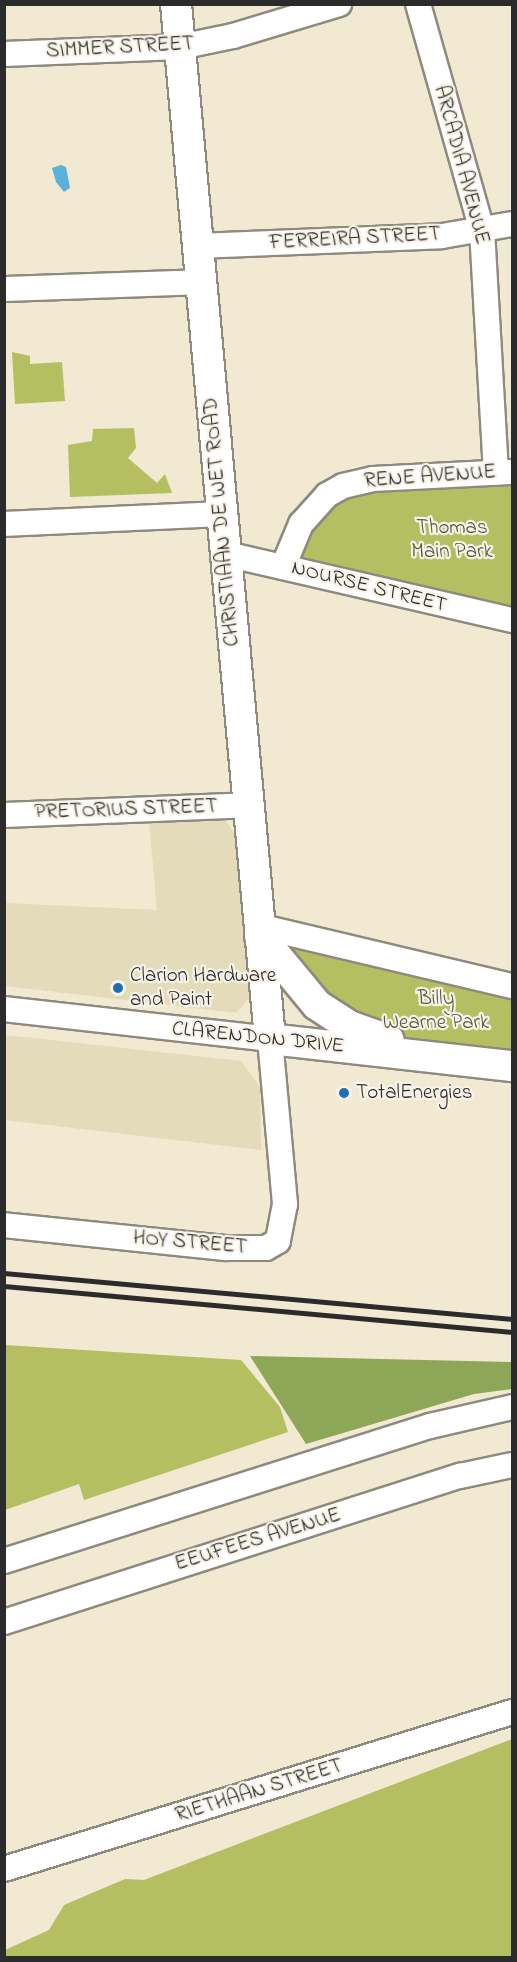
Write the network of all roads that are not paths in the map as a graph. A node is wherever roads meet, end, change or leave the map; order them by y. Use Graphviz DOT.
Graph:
graph roads {
  1 [pos="176,4"];
  2 [pos="339,4"];
  3 [pos="418,4"];
  4 [pos="180,47"];
  5 [pos="4,54"];
  6 [pos="513,224"];
  7 [pos="482,230"];
  8 [pos="197,246"];
  9 [pos="200,282"];
  10 [pos="4,289"];
  11 [pos="504,473"];
  12 [pos="221,514"];
  13 [pos="4,524"];
  14 [pos="226,554"];
  15 [pos="283,567"];
  16 [pos="513,620"];
  17 [pos="248,805"];
  18 [pos="4,815"];
  19 [pos="259,931"];
  20 [pos="513,986"];
  21 [pos="4,1009"];
  22 [pos="270,1039"];
  23 [pos="451,1059"];
  24 [pos="513,1066"];
  25 [pos="4,1225"];
  26 [pos="513,1407"];
  27 [pos="513,1464"];
  28 [pos="4,1562"];
  29 [pos="4,1622"];
  30 [pos="513,1712"];
  31 [pos="4,1869"];
  1 -- 4 [label="main road, CHRISTIAAN DE WET ROAD"];
  2 -- 4 [label="street, SIMMER STREET"];
  3 -- 7 [label="street, ARCADIA AVENUE"];
  4 -- 5 [label="street, SIMMER STREET"];
  4 -- 8 [label="main road, CHRISTIAAN DE WET ROAD"];
  6 -- 7 [label="street, FERREIRA STREET"];
  7 -- 8 [label="street, FERREIRA STREET"];
  7 -- 11 [label="street, ARCADIA AVENUE"];
  8 -- 9 [label="main road, CHRISTIAAN DE WET ROAD"];
  9 -- 10 [label="street"];
  9 -- 12 [label="main road, CHRISTIAAN DE WET ROAD"];
  11 -- 15 [label="street, RENE AVENUE"];
  12 -- 13 [label="street"];
  12 -- 14 [label="main road, CHRISTIAAN DE WET ROAD"];
  14 -- 15 [label="street, NOURSE STREET"];
  14 -- 17 [label="main road, CHRISTIAAN DE WET ROAD"];
  15 -- 16 [label="street, NOURSE STREET"];
  17 -- 18 [label="street, PRETORIUS STREET"];
  17 -- 19 [label="main road, CHRISTIAAN DE WET ROAD"];
  19 -- 20 [label="street"];
  19 -- 22 [label="main road, CHRISTIAAN DE WET ROAD"];
  19 -- 23 [label="main road"];
  21 -- 22 [label="street, CLARENDON DRIVE"];
  22 -- 23 [label="main road, CLARENDON DRIVE"];
  22 -- 25 [label="street, HOY STREET"];
  23 -- 24 [label="main road, CLARENDON DRIVE"];
  26 -- 28 [label="street"];
  27 -- 29 [label="street, EEUFEES AVENUE"];
  30 -- 31 [label="street, RIETHAAN STREET"];
}
